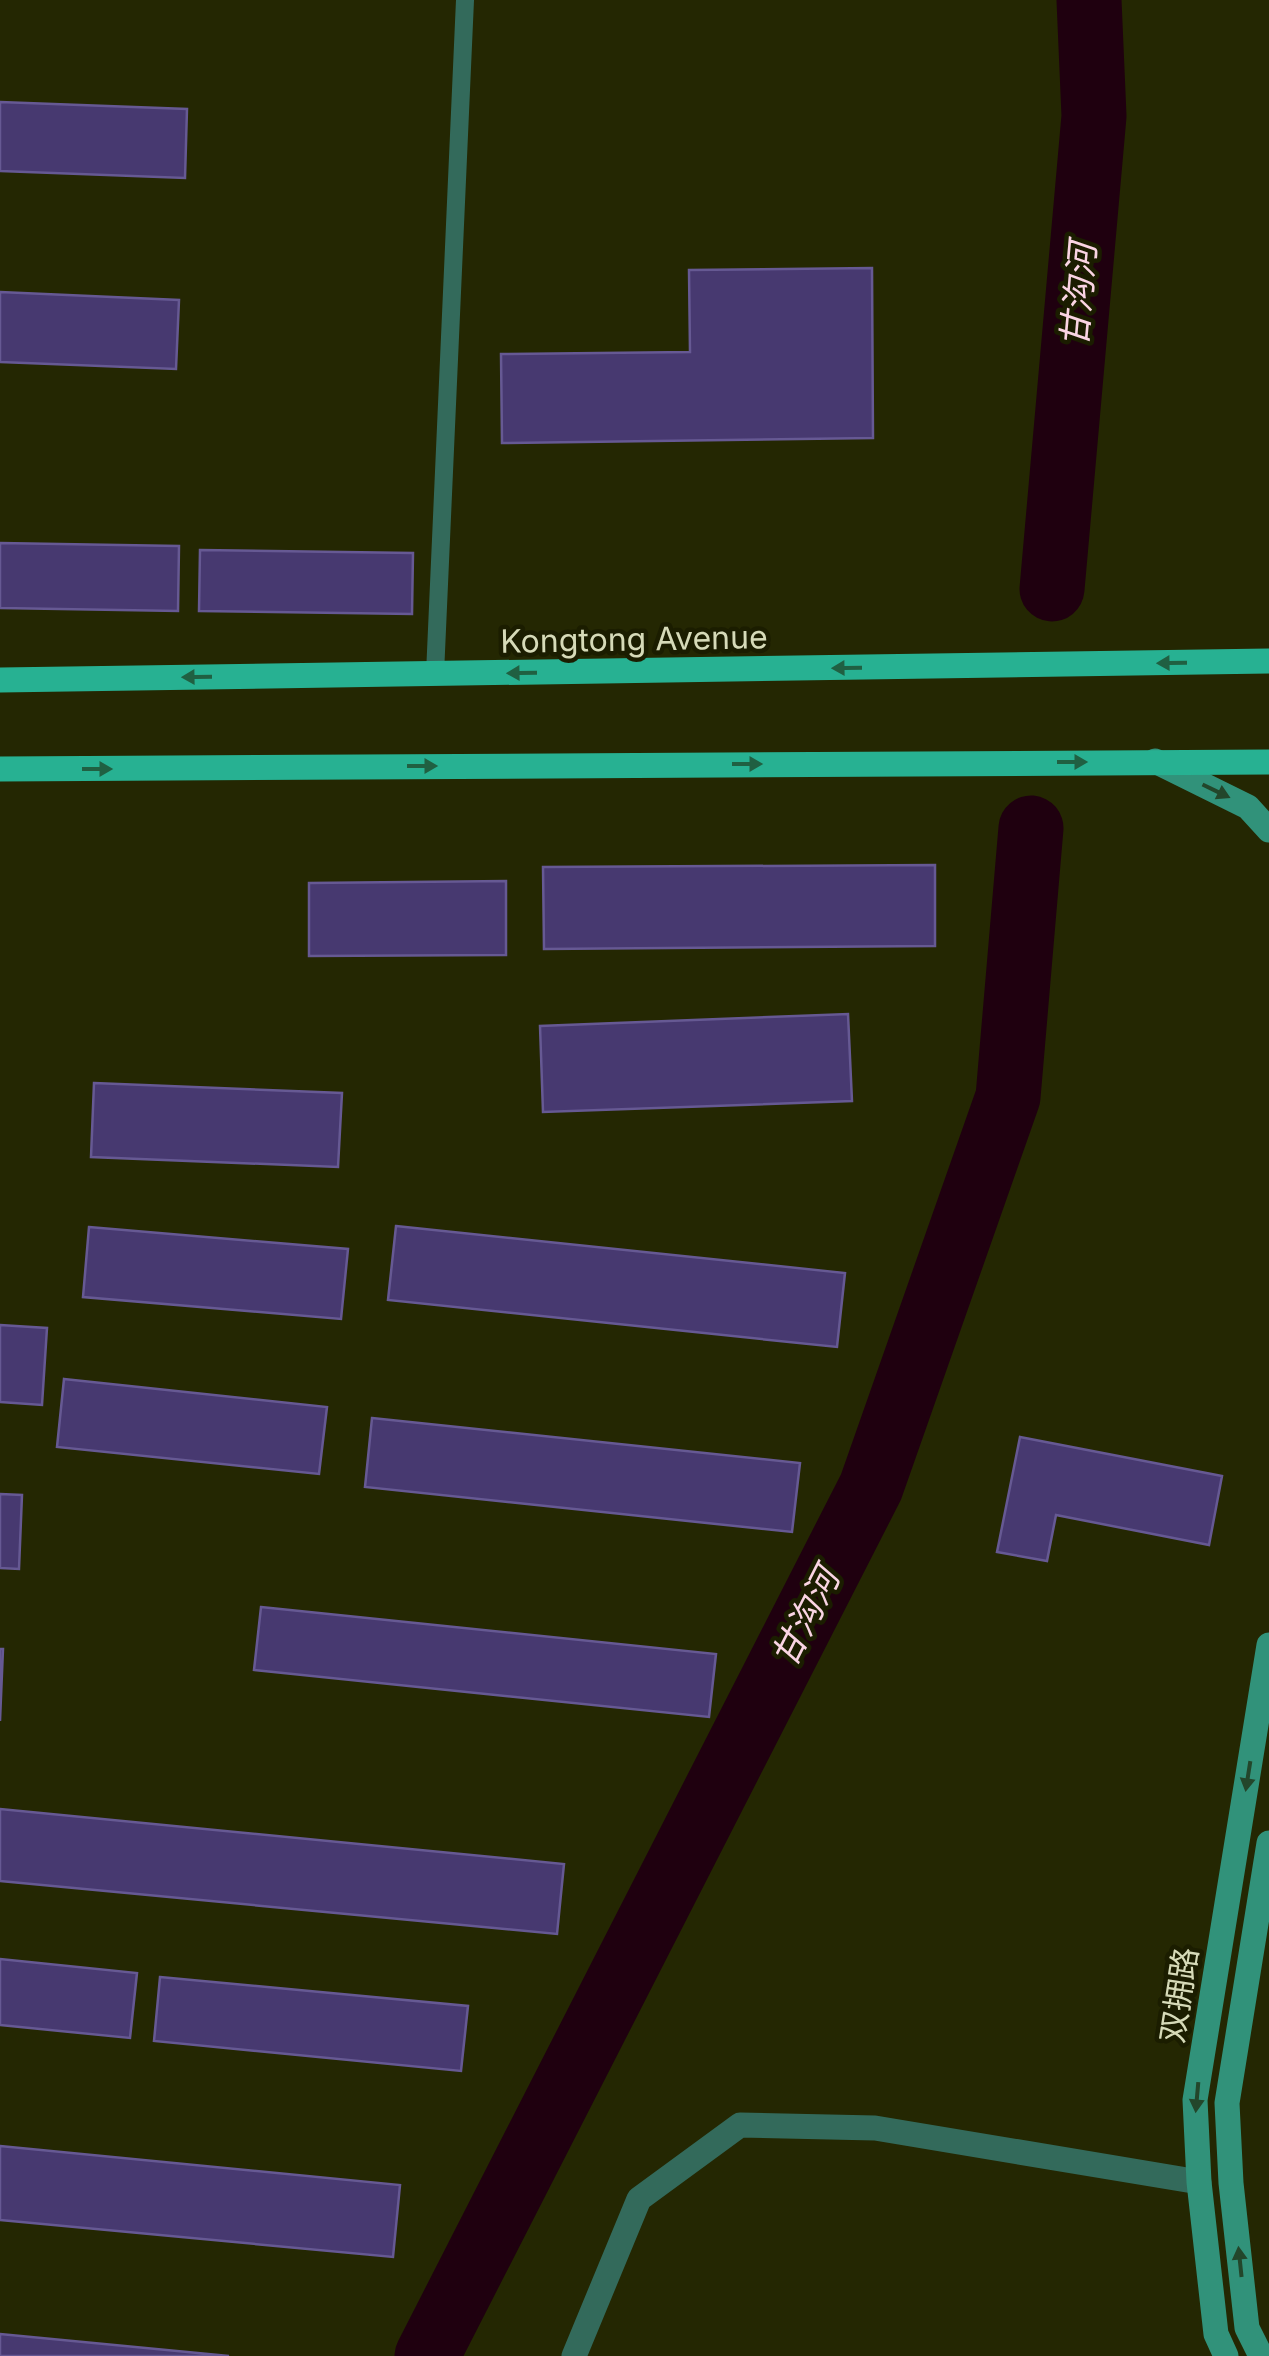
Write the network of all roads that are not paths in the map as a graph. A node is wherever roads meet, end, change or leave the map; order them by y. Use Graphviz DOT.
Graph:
graph roads {
  1 [pos="466,0"];
  2 [pos="1269,661"];
  3 [pos="436,674"];
  4 [pos="0,680"];
  5 [pos="1155,762"];
  6 [pos="1269,762"];
  7 [pos="0,769"];
  8 [pos="1269,830"];
  9 [pos="1269,1645"];
  10 [pos="1269,1843"];
  11 [pos="1199,2182"];
  12 [pos="574,2356"];
  13 [pos="1226,2356"];
  14 [pos="1260,2356"];
  1 -- 3 [label="lane"];
  2 -- 3 [label="main road, Kongtong Avenue, one-way"];
  3 -- 4 [label="main road, Kongtong Avenue, one-way"];
  5 -- 6 [label="main road"];
  7 -- 5 [label="main road, one-way"];
  5 -- 8 [label="main road, one-way"];
  9 -- 11 [label="main road, 双拥路, one-way"];
  14 -- 10 [label="main road, 双拥路, one-way"];
  11 -- 12 [label="street"];
  11 -- 13 [label="main road, 双拥路"];
}
